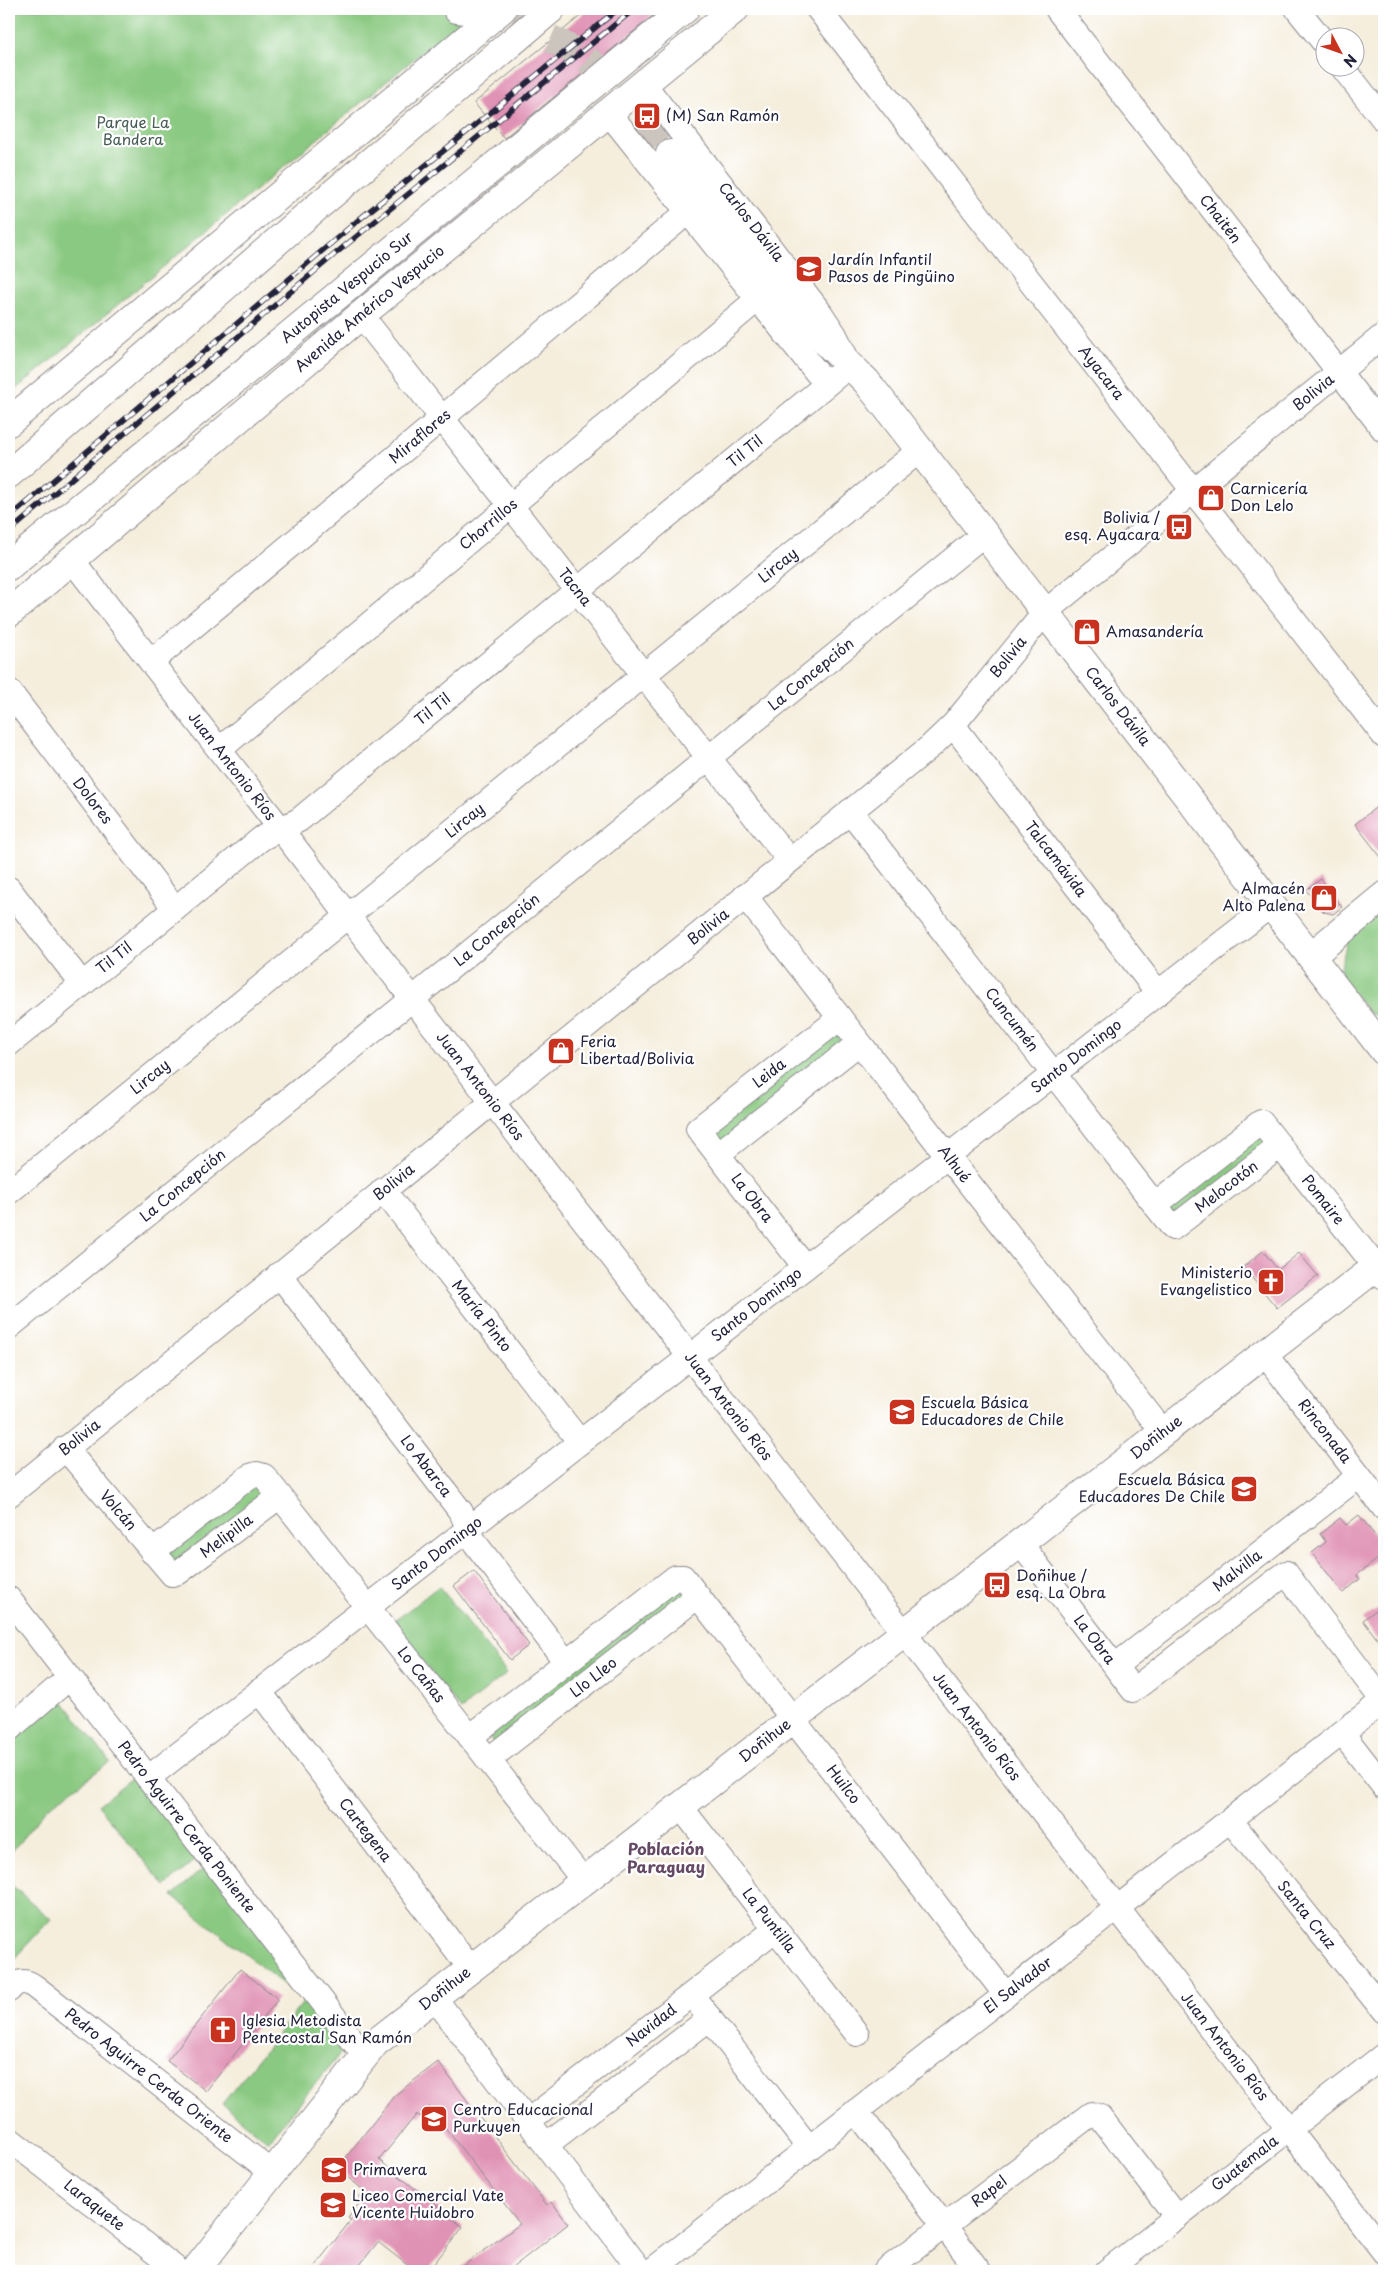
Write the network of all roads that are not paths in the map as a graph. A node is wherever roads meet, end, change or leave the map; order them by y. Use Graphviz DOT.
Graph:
graph roads {
  1 [pos="502,9"];
  2 [pos="551,9"];
  3 [pos="685,9"];
  4 [pos="735,9"];
  5 [pos="818,9"];
  6 [pos="1057,9"];
  7 [pos="1297,9"];
  8 [pos="1316,33"];
  9 [pos="1351,78"];
  10 [pos="644,83"];
  11 [pos="608,112"];
  12 [pos="1384,120"];
  13 [pos="670,154"];
  14 [pos="689,212"];
  15 [pos="758,299"];
  16 [pos="361,316"];
  17 [pos="1384,335"];
  18 [pos="850,365"];
  19 [pos="1339,372"];
  20 [pos="826,384"];
  21 [pos="442,418"];
  22 [pos="9,422"];
  23 [pos="1384,430"];
  24 [pos="920,450"];
  25 [pos="9,474"];
  26 [pos="1193,491"];
  27 [pos="511,506"];
  28 [pos="58,525"];
  29 [pos="984,534"];
  30 [pos="72,560"];
  31 [pos="9,566"];
  32 [pos="9,576"];
  33 [pos="577,590"];
  34 [pos="1045,612"];
  35 [pos="9,613"];
  36 [pos="151,662"];
  37 [pos="644,674"];
  38 [pos="9,691"];
  39 [pos="953,725"];
  40 [pos="1384,736"];
  41 [pos="220,750"];
  42 [pos="709,758"];
  43 [pos="850,811"];
  44 [pos="281,829"];
  45 [pos="790,860"];
  46 [pos="9,889"];
  47 [pos="745,896"];
  48 [pos="1384,896"];
  49 [pos="1271,905"];
  50 [pos="175,909"];
  51 [pos="348,915"];
  52 [pos="1311,956"];
  53 [pos="82,984"];
  54 [pos="1158,992"];
  55 [pos="413,998"];
  56 [pos="840,1018"];
  57 [pos="859,1043"];
  58 [pos="9,1044"];
  59 [pos="1384,1050"];
  60 [pos="1054,1074"];
  61 [pos="492,1101"];
  62 [pos="1261,1122"];
  63 [pos="698,1129"];
  64 [pos="1280,1146"];
  65 [pos="718,1154"];
  66 [pos="947,1156"];
  67 [pos="383,1190"];
  68 [pos="9,1192"];
  69 [pos="1155,1204"];
  70 [pos="1173,1228"];
  71 [pos="806,1267"];
  72 [pos="1382,1268"];
  73 [pos="279,1274"];
  74 [pos="9,1327"];
  75 [pos="1264,1353"];
  76 [pos="690,1356"];
  77 [pos="1163,1432"];
  78 [pos="580,1442"];
  79 [pos="65,1448"];
  80 [pos="1359,1476"];
  81 [pos="9,1495"];
  82 [pos="280,1496"];
  83 [pos="1384,1508"];
  84 [pos="468,1528"];
  85 [pos="1020,1543"];
  86 [pos="152,1552"];
  87 [pos="172,1574"];
  88 [pos="680,1576"];
  89 [pos="698,1596"];
  90 [pos="9,1599"];
  91 [pos="368,1607"];
  92 [pos="905,1632"];
  93 [pos="566,1662"];
  94 [pos="1115,1666"];
  95 [pos="69,1678"];
  96 [pos="1133,1690"];
  97 [pos="259,1691"];
  98 [pos="1384,1701"];
  99 [pos="793,1719"];
  100 [pos="9,1729"];
  101 [pos="1342,1733"];
  102 [pos="470,1737"];
  103 [pos="488,1760"];
  104 [pos="148,1778"];
  105 [pos="1384,1787"];
  106 [pos="680,1806"];
  107 [pos="1230,1820"];
  108 [pos="584,1881"];
  109 [pos="1118,1907"];
  110 [pos="776,1929"];
  111 [pos="471,1969"];
  112 [pos="16,1986"];
  113 [pos="691,1994"];
  114 [pos="1006,1994"];
  115 [pos="434,1997"];
  116 [pos="1384,2011"];
  117 [pos="710,2018"];
  118 [pos="857,2034"];
  119 [pos="364,2055"];
  120 [pos="1384,2055"];
  121 [pos="856,2111"];
  122 [pos="528,2121"];
  123 [pos="1290,2129"];
  124 [pos="9,2139"];
  125 [pos="546,2146"];
  126 [pos="809,2148"];
  127 [pos="273,2173"];
  128 [pos="1177,2217"];
  129 [pos="944,2226"];
  130 [pos="1384,2252"];
  131 [pos="179,2271"];
  132 [pos="195,2271"];
  133 [pos="641,2271"];
  134 [pos="651,2271"];
  135 [pos="886,2271"];
  136 [pos="979,2271"];
  137 [pos="1107,2271"];
  1 -- 22 [label="main road"];
  2 -- 25 [label="main road"];
  3 -- 28 [label="main road, Autopista Vespucio Sur"];
  4 -- 10 [label="main road, Avenida Américo Vespucio"];
  5 -- 26 [label="street, Ayacara"];
  6 -- 19 [label="street, Chaitén"];
  7 -- 8 [label="street"];
  9 -- 12 [label="street"];
  10 -- 11 [label="main road, Avenida Américo Vespucio"];
  10 -- 18 [label="street, Carlos Dávila"];
  11 -- 14 [label="street"];
  11 -- 16 [label="main road, Avenida Américo Vespucio"];
  13 -- 18 [label="main road, Carlos Dávila"];
  14 -- 15 [label="street"];
  14 -- 21 [label="street, Miraflores"];
  15 -- 20 [label="street"];
  15 -- 27 [label="street, Chorrillos"];
  16 -- 21 [label="street, Tacna"];
  16 -- 30 [label="main road, Avenida Américo Vespucio"];
  17 -- 19 [label="street, Bolivia"];
  18 -- 20 [label="street, Til Til"];
  18 -- 24 [label="main road, Carlos Dávila"];
  19 -- 23 [label="street, Chaitén"];
  19 -- 26 [label="street, Bolivia"];
  20 -- 33 [label="street, Til Til"];
  21 -- 27 [label="street, Tacna"];
  21 -- 36 [label="street, Miraflores"];
  24 -- 29 [label="main road, Carlos Dávila"];
  24 -- 37 [label="street, Lircay"];
  26 -- 34 [label="street, Bolivia"];
  26 -- 40 [label="street, Ayacara"];
  27 -- 33 [label="street, Tacna"];
  27 -- 41 [label="street, Chorrillos"];
  28 -- 31 [label="main road, Autopista Vespucio Sur"];
  28 -- 32 [label="main road"];
  29 -- 34 [label="main road, Carlos Dávila"];
  29 -- 42 [label="street, La Concepción"];
  30 -- 35 [label="main road, Avenida Américo Vespucio"];
  30 -- 36 [label="street, Juan Antonio Ríos"];
  33 -- 37 [label="street, Tacna"];
  33 -- 44 [label="street, Til Til"];
  34 -- 39 [label="street, Bolivia"];
  34 -- 49 [label="main road, Carlos Dávila"];
  36 -- 41 [label="street, Juan Antonio Ríos"];
  37 -- 42 [label="street, Tacna"];
  37 -- 51 [label="street, Lircay"];
  38 -- 50 [label="street, Dolores"];
  39 -- 43 [label="street, Bolivia"];
  39 -- 54 [label="street, Talcamávida"];
  41 -- 44 [label="street, Juan Antonio Ríos"];
  42 -- 45 [label="street, Tacna"];
  42 -- 55 [label="street, La Concepción"];
  43 -- 45 [label="street, Bolivia"];
  43 -- 60 [label="street, Cuncumén"];
  44 -- 50 [label="street, Til Til"];
  44 -- 51 [label="street, Juan Antonio Ríos"];
  45 -- 47 [label="street, Bolivia"];
  46 -- 53 [label="street"];
  47 -- 56 [label="street, Alhué"];
  47 -- 61 [label="street, Bolivia"];
  48 -- 52 [label="main road"];
  49 -- 52 [label="main road, Carlos Dávila"];
  49 -- 54 [label="street, Santo Domingo"];
  50 -- 53 [label="street, Til Til"];
  51 -- 55 [label="street, Juan Antonio Ríos"];
  51 -- 68 [label="street, Lircay"];
  52 -- 59 [label="main road, Carlos Dávila"];
  53 -- 58 [label="street, Til Til"];
  54 -- 60 [label="street, Santo Domingo"];
  55 -- 61 [label="street, Juan Antonio Ríos"];
  55 -- 74 [label="street, La Concepción"];
  56 -- 57 [label="street, Alhué"];
  56 -- 63 [label="street, Leida"];
  57 -- 65 [label="street, Leida"];
  57 -- 66 [label="street, Alhué"];
  60 -- 66 [label="street, Santo Domingo"];
  60 -- 69 [label="street, Cuncumén"];
  61 -- 67 [label="street, Bolivia"];
  61 -- 76 [label="street, Juan Antonio Ríos"];
  62 -- 64 [label="street, Pomaire"];
  62 -- 69 [label="street, Melocotón"];
  63 -- 65 [label="street, La Obra"];
  64 -- 70 [label="street, Melocotón"];
  64 -- 72 [label="street, Pomaire"];
  65 -- 71 [label="street, La Obra"];
  66 -- 71 [label="street, Santo Domingo"];
  66 -- 77 [label="street, Alhué"];
  67 -- 73 [label="street, Bolivia"];
  67 -- 78 [label="street, María Pinto"];
  69 -- 70 [label="street, Cuncumén"];
  71 -- 76 [label="street, Santo Domingo"];
  72 -- 75 [label="main road, Doñihue"];
  73 -- 79 [label="street, Bolivia"];
  73 -- 84 [label="street, Lo Abarca"];
  75 -- 77 [label="main road, Doñihue"];
  75 -- 80 [label="street, Rinconada"];
  76 -- 78 [label="street, Santo Domingo"];
  76 -- 92 [label="street, Juan Antonio Ríos"];
  77 -- 85 [label="main road, Doñihue"];
  78 -- 84 [label="street, Santo Domingo"];
  79 -- 81 [label="street, Bolivia"];
  79 -- 86 [label="street, Volcán"];
  80 -- 83 [label="street, Rinconada"];
  80 -- 94 [label="street, Malvilla"];
  82 -- 86 [label="street, Lo Cañas"];
  82 -- 87 [label="street, Melipilla"];
  82 -- 91 [label="street, Lo Cañas"];
  84 -- 91 [label="street, Santo Domingo"];
  84 -- 93 [label="street, Lo Abarca"];
  85 -- 92 [label="main road, Doñihue"];
  85 -- 94 [label="street, La Obra"];
  86 -- 87 [label="street, Volcán"];
  88 -- 89 [label="street, Huilco"];
  88 -- 93 [label="street, Llo Lleo"];
  89 -- 99 [label="street, Huilco"];
  89 -- 103 [label="street, Llo Lleo"];
  90 -- 95 [label="street, Pedro Aguirre Cerda Poniente"];
  91 -- 97 [label="street, Santo Domingo"];
  91 -- 102 [label="street, Lo Cañas"];
  92 -- 99 [label="main road, Doñihue"];
  92 -- 109 [label="street, Juan Antonio Ríos"];
  93 -- 102 [label="street, Llo Lleo"];
  94 -- 96 [label="street, La Obra"];
  95 -- 100 [label="street"];
  95 -- 104 [label="street, Pedro Aguirre Cerda Poniente"];
  96 -- 98 [label="street, Malvilla"];
  97 -- 104 [label="street, Santo Domingo"];
  97 -- 111 [label="street, Cartegena"];
  98 -- 101 [label="street, El Salvador"];
  99 -- 106 [label="main road, Doñihue"];
  99 -- 114 [label="street, Huilco"];
  101 -- 105 [label="street"];
  101 -- 107 [label="street, El Salvador"];
  102 -- 103 [label="street, Lo Cañas"];
  103 -- 108 [label="street, Lo Cañas"];
  104 -- 119 [label="street, Pedro Aguirre Cerda Poniente"];
  106 -- 108 [label="main road, Doñihue"];
  106 -- 110 [label="street, La Puntilla"];
  107 -- 109 [label="street, El Salvador"];
  107 -- 116 [label="street, Santa Cruz"];
  108 -- 111 [label="main road, Doñihue"];
  109 -- 114 [label="street, El Salvador"];
  109 -- 123 [label="street, Juan Antonio Ríos"];
  110 -- 113 [label="street, Navidad"];
  110 -- 118 [label="street, La Puntilla"];
  111 -- 115 [label="main road, Doñihue"];
  112 -- 127 [label="street, Pedro Aguirre Cerda Oriente"];
  113 -- 117 [label="street"];
  113 -- 122 [label="street, Navidad"];
  114 -- 121 [label="street, El Salvador"];
  115 -- 119 [label="main road, Doñihue"];
  115 -- 122 [label="street"];
  117 -- 125 [label="street, Navidad"];
  117 -- 126 [label="street"];
  119 -- 127 [label="main road, Doñihue"];
  120 -- 123 [label="street, Guatemala"];
  121 -- 126 [label="street, El Salvador"];
  121 -- 129 [label="street"];
  122 -- 125 [label="street"];
  123 -- 128 [label="street, Guatemala"];
  123 -- 130 [label="street, Juan Antonio Ríos"];
  124 -- 131 [label="street, Laraquete"];
  125 -- 133 [label="street"];
  126 -- 134 [label="street, El Salvador"];
  127 -- 132 [label="main road, Doñihue"];
  128 -- 129 [label="street, Rapel"];
  128 -- 137 [label="street, Guatemala"];
  129 -- 135 [label="street, Rapel"];
  129 -- 136 [label="street"];
}
